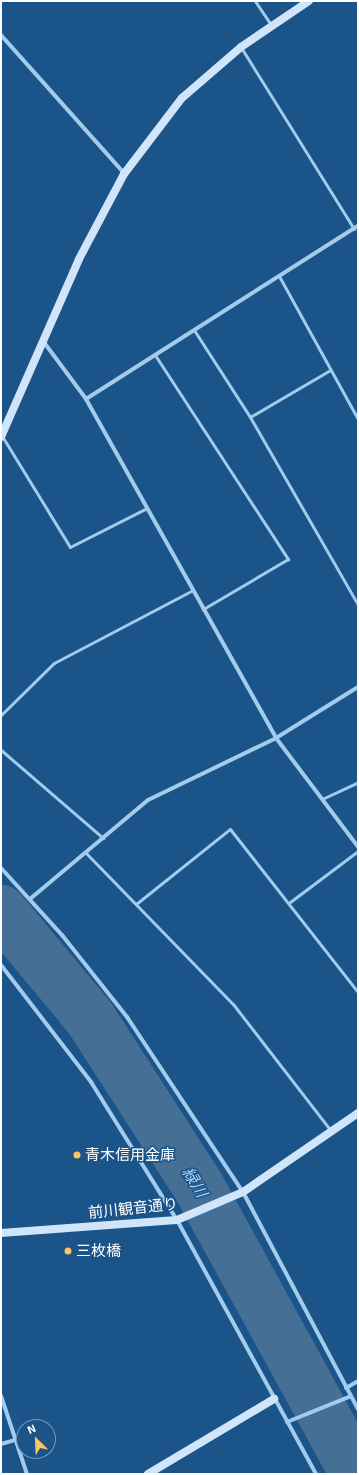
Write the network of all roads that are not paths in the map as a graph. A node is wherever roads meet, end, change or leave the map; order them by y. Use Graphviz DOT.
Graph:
graph roads {
  1 [pos="255,1"];
  2 [pos="308,1"];
  3 [pos="272,26"];
  4 [pos="1,35"];
  5 [pos="241,47"];
  6 [pos="124,174"];
  7 [pos="358,226"];
  8 [pos="354,229"];
  9 [pos="279,276"];
  10 [pos="194,330"];
  11 [pos="43,341"];
  12 [pos="155,355"];
  13 [pos="330,370"];
  14 [pos="86,399"];
  15 [pos="250,417"];
  16 [pos="358,419"];
  17 [pos="1,436"];
  18 [pos="147,508"];
  19 [pos="193,590"];
  20 [pos="358,605"];
  21 [pos="203,609"];
  22 [pos="358,687"];
  23 [pos="1,715"];
  24 [pos="276,738"];
  25 [pos="1,750"];
  26 [pos="358,782"];
  27 [pos="322,799"];
  28 [pos="103,838"];
  29 [pos="358,847"];
  30 [pos="358,851"];
  31 [pos="85,852"];
  32 [pos="1,868"];
  33 [pos="30,900"];
  34 [pos="290,902"];
  35 [pos="136,904"];
  36 [pos="1,965"];
  37 [pos="358,992"];
  38 [pos="358,1113"];
  39 [pos="332,1132"];
  40 [pos="243,1192"];
  41 [pos="177,1220"];
  42 [pos="1,1233"];
  43 [pos="358,1381"];
  44 [pos="346,1388"];
  45 [pos="1,1396"];
  46 [pos="351,1396"];
  47 [pos="274,1399"];
  48 [pos="358,1409"];
  49 [pos="287,1422"];
  50 [pos="15,1440"];
  51 [pos="1,1444"];
  52 [pos="27,1474"];
  53 [pos="148,1474"];
  54 [pos="316,1474"];
  1 -- 3 [label="lane"];
  2 -- 3 [label="street"];
  3 -- 5 [label="street"];
  4 -- 6 [label="street"];
  5 -- 6 [label="street"];
  5 -- 8 [label="lane"];
  6 -- 11 [label="street"];
  7 -- 8 [label="street"];
  8 -- 9 [label="street"];
  9 -- 10 [label="street"];
  9 -- 13 [label="lane"];
  10 -- 12 [label="street"];
  10 -- 15 [label="lane"];
  11 -- 14 [label="street"];
  11 -- 17 [label="street"];
  12 -- 14 [label="street"];
  12 -- 21 [label="lane"];
  13 -- 15 [label="lane"];
  13 -- 16 [label="lane"];
  14 -- 18 [label="street"];
  15 -- 20 [label="lane"];
  17 -- 18 [label="lane"];
  18 -- 19 [label="street"];
  19 -- 21 [label="street"];
  19 -- 23 [label="lane"];
  21 -- 24 [label="street"];
  22 -- 24 [label="street"];
  24 -- 27 [label="street"];
  24 -- 28 [label="street"];
  25 -- 28 [label="lane"];
  26 -- 27 [label="lane"];
  27 -- 29 [label="street"];
  28 -- 31 [label="street"];
  30 -- 34 [label="lane"];
  31 -- 33 [label="street"];
  31 -- 35 [label="lane"];
  32 -- 33 [label="street"];
  33 -- 40 [label="street"];
  34 -- 35 [label="lane"];
  34 -- 37 [label="lane"];
  35 -- 39 [label="lane"];
  36 -- 41 [label="street"];
  38 -- 39 [label="street, 前川観音通り"];
  39 -- 40 [label="street, 前川観音通り"];
  40 -- 41 [label="street, 前川観音通り"];
  40 -- 44 [label="street"];
  41 -- 42 [label="street, 前川観音通り"];
  41 -- 47 [label="street"];
  43 -- 44 [label="street"];
  44 -- 46 [label="street"];
  45 -- 50 [label="street"];
  46 -- 48 [label="street"];
  46 -- 49 [label="street"];
  47 -- 49 [label="street"];
  47 -- 53 [label="street"];
  49 -- 54 [label="street"];
  50 -- 51 [label="street"];
  50 -- 52 [label="street"];
}
